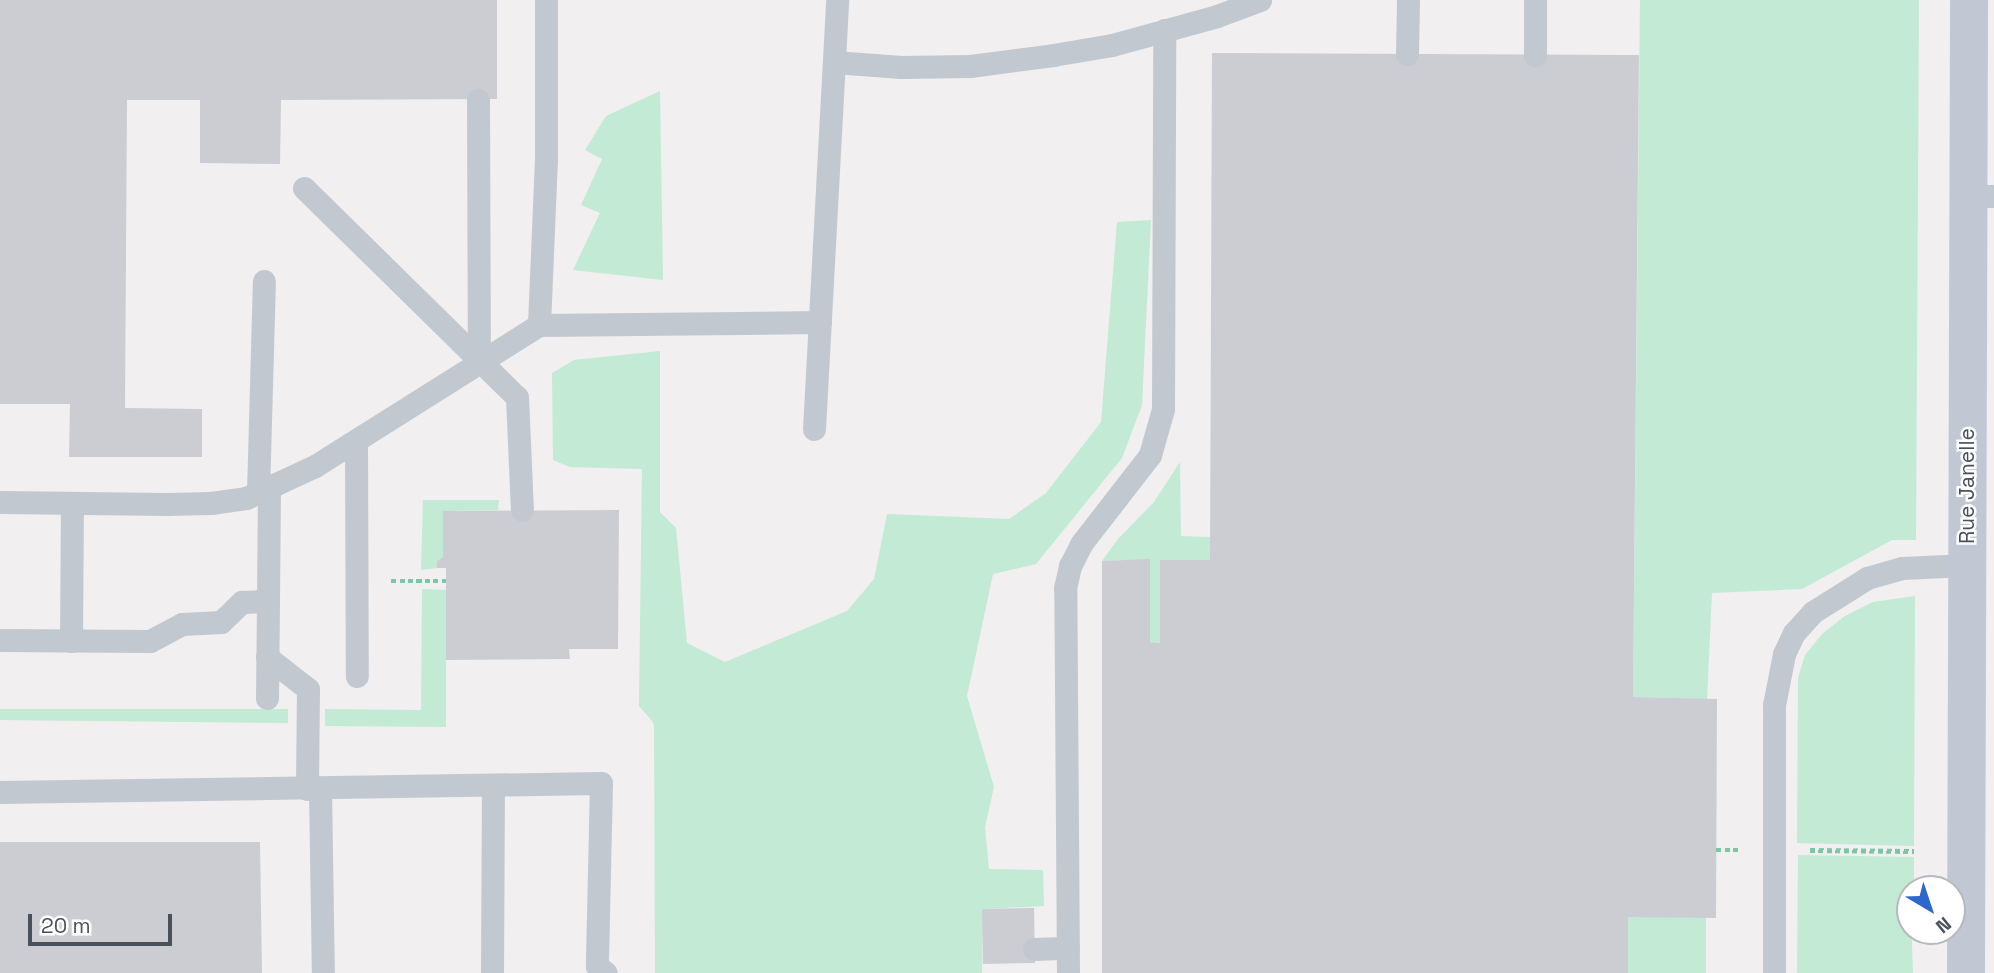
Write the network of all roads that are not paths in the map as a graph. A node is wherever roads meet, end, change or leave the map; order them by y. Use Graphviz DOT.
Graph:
graph roads {
  1 [pos="547,0"];
  2 [pos="837,0"];
  3 [pos="1261,0"];
  4 [pos="1408,0"];
  5 [pos="1535,0"];
  6 [pos="1969,0"];
  7 [pos="1164,30"];
  8 [pos="1407,54"];
  9 [pos="1535,55"];
  10 [pos="834,62"];
  11 [pos="1982,86"];
  12 [pos="478,100"];
  13 [pos="303,188"];
  14 [pos="1981,196"];
  15 [pos="264,281"];
  16 [pos="820,322"];
  17 [pos="539,325"];
  18 [pos="479,361"];
  19 [pos="814,429"];
  20 [pos="356,440"];
  21 [pos="264,491"];
  22 [pos="0,502"];
  23 [pos="72,503"];
  24 [pos="522,510"];
  25 [pos="1967,565"];
  26 [pos="268,601"];
  27 [pos="0,640"];
  28 [pos="71,641"];
  29 [pos="267,657"];
  30 [pos="356,676"];
  31 [pos="267,698"];
  32 [pos="493,786"];
  33 [pos="314,789"];
  34 [pos="0,792"];
  35 [pos="1068,948"];
  36 [pos="1034,949"];
  37 [pos="323,973"];
  38 [pos="492,973"];
  39 [pos="606,973"];
  40 [pos="1068,973"];
  41 [pos="1773,973"];
  42 [pos="1966,973"];
  1 -- 17 [label="lane"];
  2 -- 10 [label="lane"];
  3 -- 7 [label="lane"];
  4 -- 8 [label="lane"];
  5 -- 9 [label="lane"];
  6 -- 11 [label="main road, Rue Janelle"];
  7 -- 10 [label="lane"];
  7 -- 35 [label="lane"];
  10 -- 16 [label="lane"];
  11 -- 14 [label="main road, Rue Janelle"];
  12 -- 18 [label="lane"];
  13 -- 18 [label="lane"];
  14 -- 25 [label="main road, Rue Janelle"];
  15 -- 21 [label="lane"];
  16 -- 17 [label="lane"];
  16 -- 19 [label="lane"];
  17 -- 18 [label="lane"];
  18 -- 20 [label="lane"];
  18 -- 24 [label="lane"];
  20 -- 21 [label="lane"];
  20 -- 30 [label="lane"];
  21 -- 23 [label="lane"];
  21 -- 26 [label="lane"];
  22 -- 23 [label="lane"];
  23 -- 28 [label="lane"];
  25 -- 41 [label="lane"];
  25 -- 42 [label="main road, Rue Janelle"];
  26 -- 28 [label="lane"];
  26 -- 29 [label="lane"];
  27 -- 28 [label="lane"];
  29 -- 31 [label="lane"];
  29 -- 33 [label="lane"];
  32 -- 33 [label="lane"];
  32 -- 38 [label="lane"];
  32 -- 39 [label="lane"];
  33 -- 34 [label="lane"];
  33 -- 37 [label="lane"];
  35 -- 36 [label="lane"];
  35 -- 40 [label="lane"];
}
